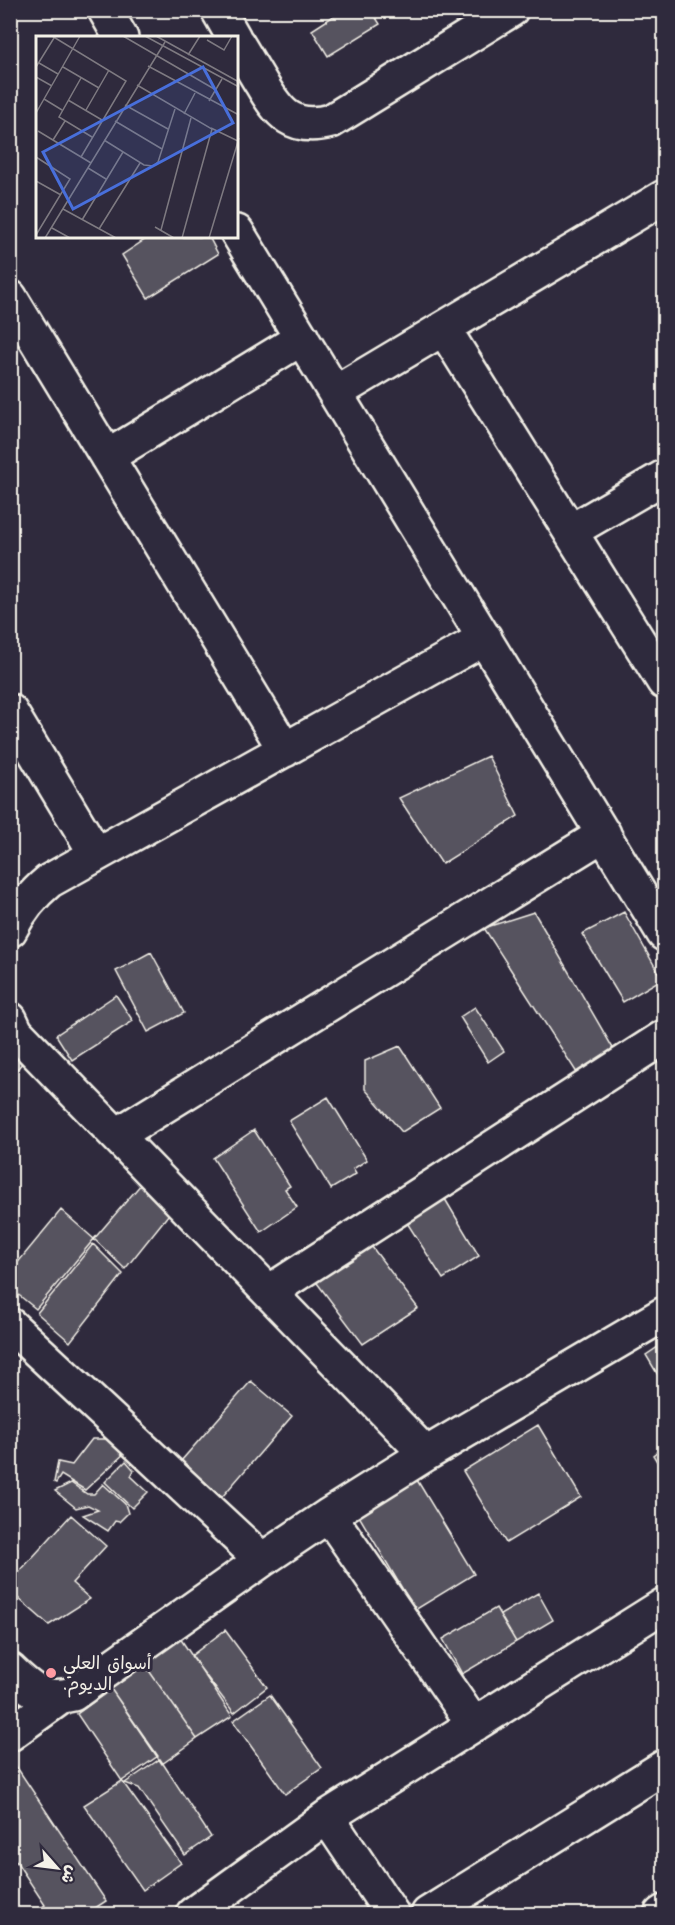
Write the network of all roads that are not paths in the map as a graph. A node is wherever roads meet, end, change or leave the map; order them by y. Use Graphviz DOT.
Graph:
graph roads {
  1 [pos="105,10"];
  2 [pos="218,10"];
  3 [pos="511,10"];
  4 [pos="120,36"];
  5 [pos="233,36"];
  6 [pos="238,44"];
  7 [pos="664,197"];
  8 [pos="238,234"];
  9 [pos="10,297"];
  10 [pos="444,329"];
  11 [pos="302,338"];
  12 [pos="335,393"];
  13 [pos="107,456"];
  14 [pos="664,477"];
  15 [pos="572,531"];
  16 [pos="485,639"];
  17 [pos="664,682"];
  18 [pos="10,711"];
  19 [pos="285,750"];
  20 [pos="603,834"];
  21 [pos="96,854"];
  22 [pos="10,930"];
  23 [pos="664,934"];
  24 [pos="10,1019"];
  25 [pos="664,1036"];
  26 [pos="117,1135"];
  27 [pos="269,1292"];
  28 [pos="664,1314"];
  29 [pos="10,1325"];
  30 [pos="426,1454"];
  31 [pos="329,1515"];
  32 [pos="262,1560"];
  33 [pos="664,1605"];
  34 [pos="10,1670"];
  35 [pos="61,1697"];
  36 [pos="474,1725"];
  37 [pos="10,1734"];
  38 [pos="664,1767"];
  39 [pos="327,1817"];
  40 [pos="193,1914"];
  41 [pos="392,1914"];
  42 [pos="428,1914"];
  1 -- 4 [label="street"];
  2 -- 5 [label="street"];
  3 -- 6 [label="street"];
  7 -- 10 [label="street"];
  8 -- 11 [label="street"];
  9 -- 13 [label="street"];
  10 -- 12 [label="street"];
  10 -- 15 [label="street"];
  11 -- 12 [label="street"];
  11 -- 13 [label="street"];
  12 -- 16 [label="street"];
  13 -- 19 [label="street"];
  14 -- 15 [label="street"];
  15 -- 17 [label="street"];
  16 -- 19 [label="street"];
  16 -- 20 [label="street"];
  18 -- 21 [label="street"];
  19 -- 21 [label="street"];
  20 -- 23 [label="street"];
  20 -- 26 [label="street"];
  21 -- 22 [label="street"];
  24 -- 26 [label="street"];
  25 -- 27 [label="street"];
  26 -- 27 [label="street"];
  27 -- 30 [label="street"];
  28 -- 30 [label="street"];
  29 -- 32 [label="street"];
  30 -- 31 [label="street"];
  31 -- 32 [label="street"];
  31 -- 36 [label="street"];
  32 -- 35 [label="street"];
  33 -- 36 [label="street"];
  34 -- 35 [label="street"];
  35 -- 37 [label="street"];
  36 -- 39 [label="street"];
  38 -- 42 [label="street"];
  39 -- 40 [label="street"];
  39 -- 41 [label="street"];
}
